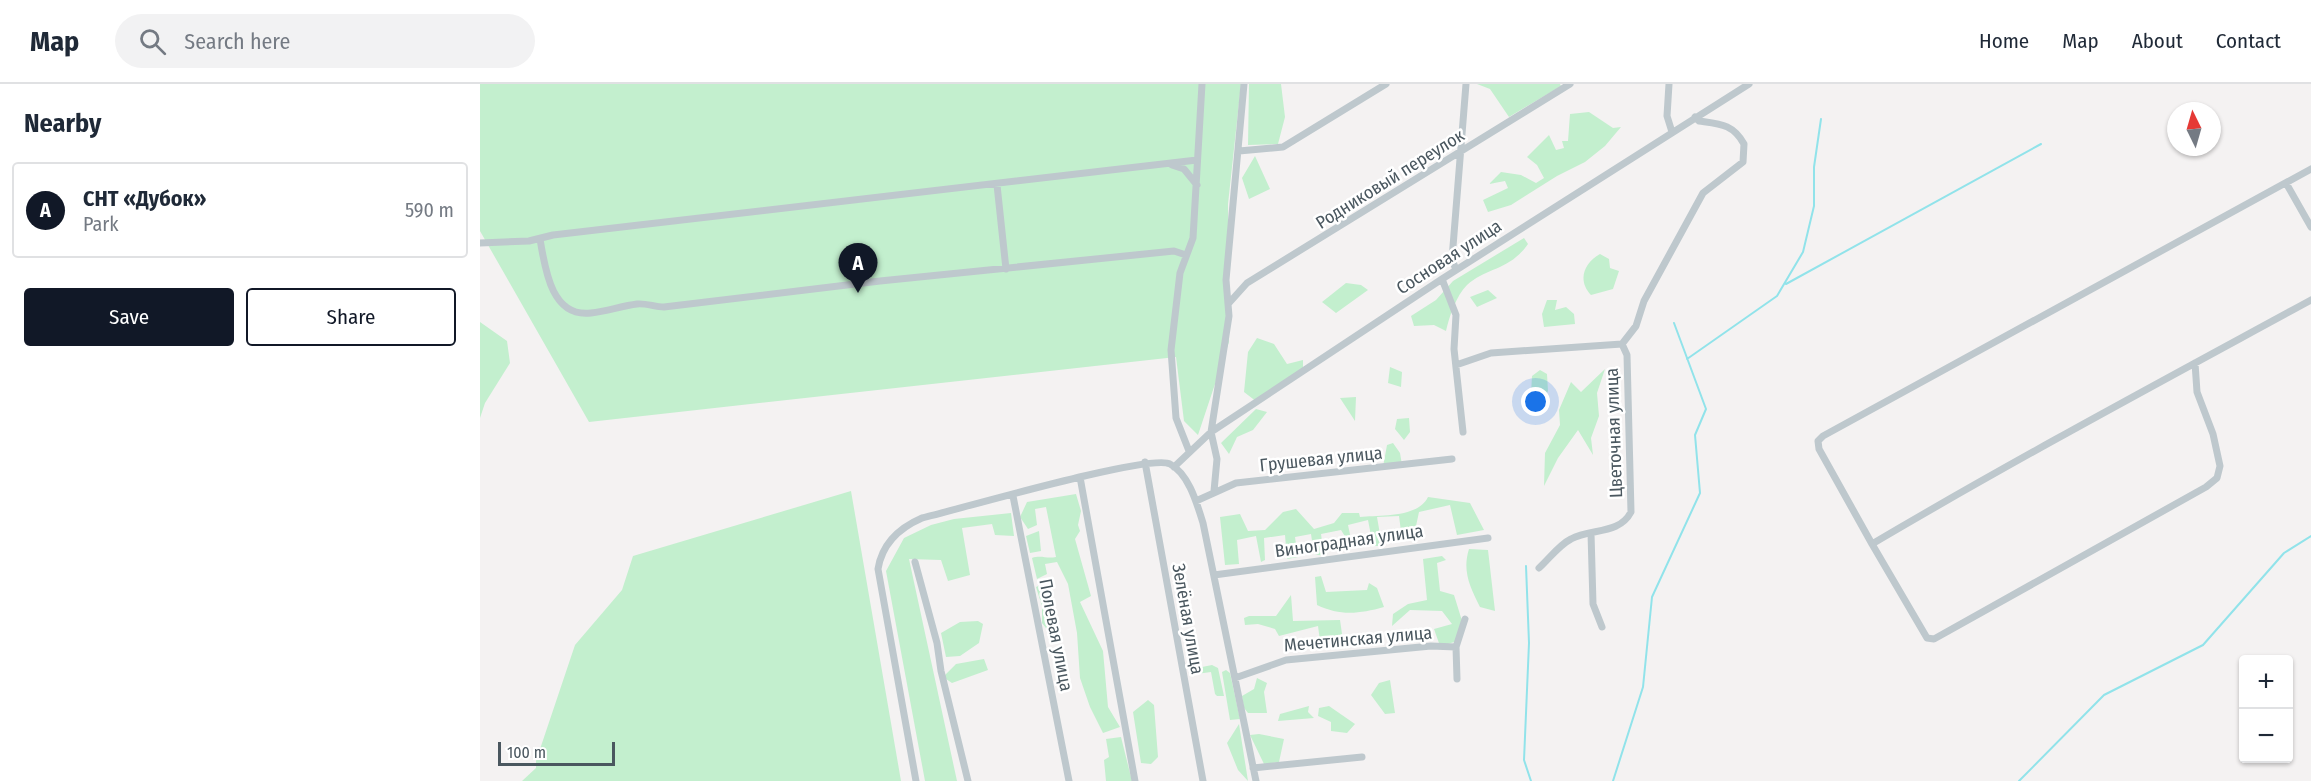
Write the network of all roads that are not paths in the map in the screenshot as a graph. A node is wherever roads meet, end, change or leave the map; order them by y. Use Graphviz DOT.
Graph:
graph roads {
  1 [pos="1203,84"];
  2 [pos="1244,84"];
  3 [pos="1386,84"];
  4 [pos="1466,84"];
  5 [pos="1570,84"];
  6 [pos="1669,84"];
  7 [pos="1749,84"];
  8 [pos="1695,117"];
  9 [pos="1672,132"];
  10 [pos="1239,151"];
  11 [pos="1461,153"];
  12 [pos="1197,160"];
  13 [pos="1169,164"];
  14 [pos="2311,169"];
  15 [pos="2286,183"];
  16 [pos="997,185"];
  17 [pos="1197,185"];
  18 [pos="2311,227"];
  19 [pos="540,239"];
  20 [pos="480,243"];
  21 [pos="1186,255"];
  22 [pos="1006,269"];
  23 [pos="1456,270"];
  24 [pos="1442,279"];
  25 [pos="2311,300"];
  26 [pos="1229,303"];
  27 [pos="1622,344"];
  28 [pos="2195,363"];
  29 [pos="1456,365"];
  30 [pos="1211,432"];
  31 [pos="1463,432"];
  32 [pos="1188,451"];
  33 [pos="1452,459"];
  34 [pos="1145,462"];
  35 [pos="1174,466"];
  36 [pos="1080,477"];
  37 [pos="1214,492"];
  38 [pos="1012,496"];
  39 [pos="1196,501"];
  40 [pos="1591,533"];
  41 [pos="1488,538"];
  42 [pos="1872,544"];
  43 [pos="915,562"];
  44 [pos="1539,568"];
  45 [pos="1214,575"];
  46 [pos="1465,619"];
  47 [pos="1602,627"];
  48 [pos="1456,648"];
  49 [pos="1235,678"];
  50 [pos="1457,679"];
  51 [pos="1362,757"];
  52 [pos="1253,768"];
  53 [pos="916,781"];
  54 [pos="968,781"];
  55 [pos="1069,781"];
  56 [pos="1135,781"];
  57 [pos="1203,781"];
  58 [pos="1256,781"];
  1 -- 12 [label="street"];
  2 -- 10 [label="street"];
  3 -- 10 [label="street"];
  4 -- 11 [label="street"];
  5 -- 11 [label="street, Родниковый переулок"];
  6 -- 9 [label="street"];
  7 -- 8 [label="street, Сосновая улица"];
  8 -- 9 [label="street, Сосновая улица"];
  8 -- 27 [label="street"];
  9 -- 23 [label="street, Сосновая улица"];
  10 -- 26 [label="street"];
  11 -- 23 [label="street"];
  11 -- 26 [label="street, Родниковый переулок"];
  12 -- 13 [label="street"];
  12 -- 17 [label="street"];
  13 -- 16 [label="street"];
  13 -- 17 [label="street"];
  14 -- 15 [label="street"];
  15 -- 18 [label="street"];
  15 -- 42 [label="street"];
  16 -- 19 [label="street"];
  16 -- 22 [label="street"];
  17 -- 21 [label="street"];
  19 -- 20 [label="street"];
  19 -- 22 [label="street"];
  21 -- 22 [label="street"];
  21 -- 32 [label="street"];
  23 -- 24 [label="street, Сосновая улица"];
  24 -- 29 [label="street"];
  24 -- 30 [label="street, Сосновая улица"];
  25 -- 28 [label="street"];
  26 -- 30 [label="street"];
  27 -- 29 [label="street"];
  27 -- 40 [label="street, Цветочная улица"];
  28 -- 42 [label="street"];
  28 -- 42 [label="street"];
  29 -- 31 [label="street"];
  30 -- 32 [label="street, Сосновая улица"];
  30 -- 37 [label="street"];
  32 -- 35 [label="street, Сосновая улица"];
  33 -- 37 [label="street, Грушевая улица"];
  34 -- 35 [label="street"];
  34 -- 36 [label="street"];
  34 -- 57 [label="street, Зелёная улица"];
  35 -- 39 [label="street"];
  36 -- 38 [label="street"];
  36 -- 56 [label="street"];
  37 -- 39 [label="street, Грушевая улица"];
  38 -- 53 [label="street"];
  38 -- 55 [label="street, Полевая улица"];
  39 -- 45 [label="street"];
  40 -- 44 [label="street, Цветочная улица"];
  40 -- 47 [label="street"];
  41 -- 45 [label="street, Виноградная улица"];
  43 -- 54 [label="street"];
  45 -- 49 [label="street"];
  46 -- 48 [label="street"];
  48 -- 49 [label="street, Мечетинская улица"];
  48 -- 50 [label="street, Мечетинская улица"];
  49 -- 52 [label="street"];
  51 -- 52 [label="street"];
  52 -- 58 [label="street"];
}
